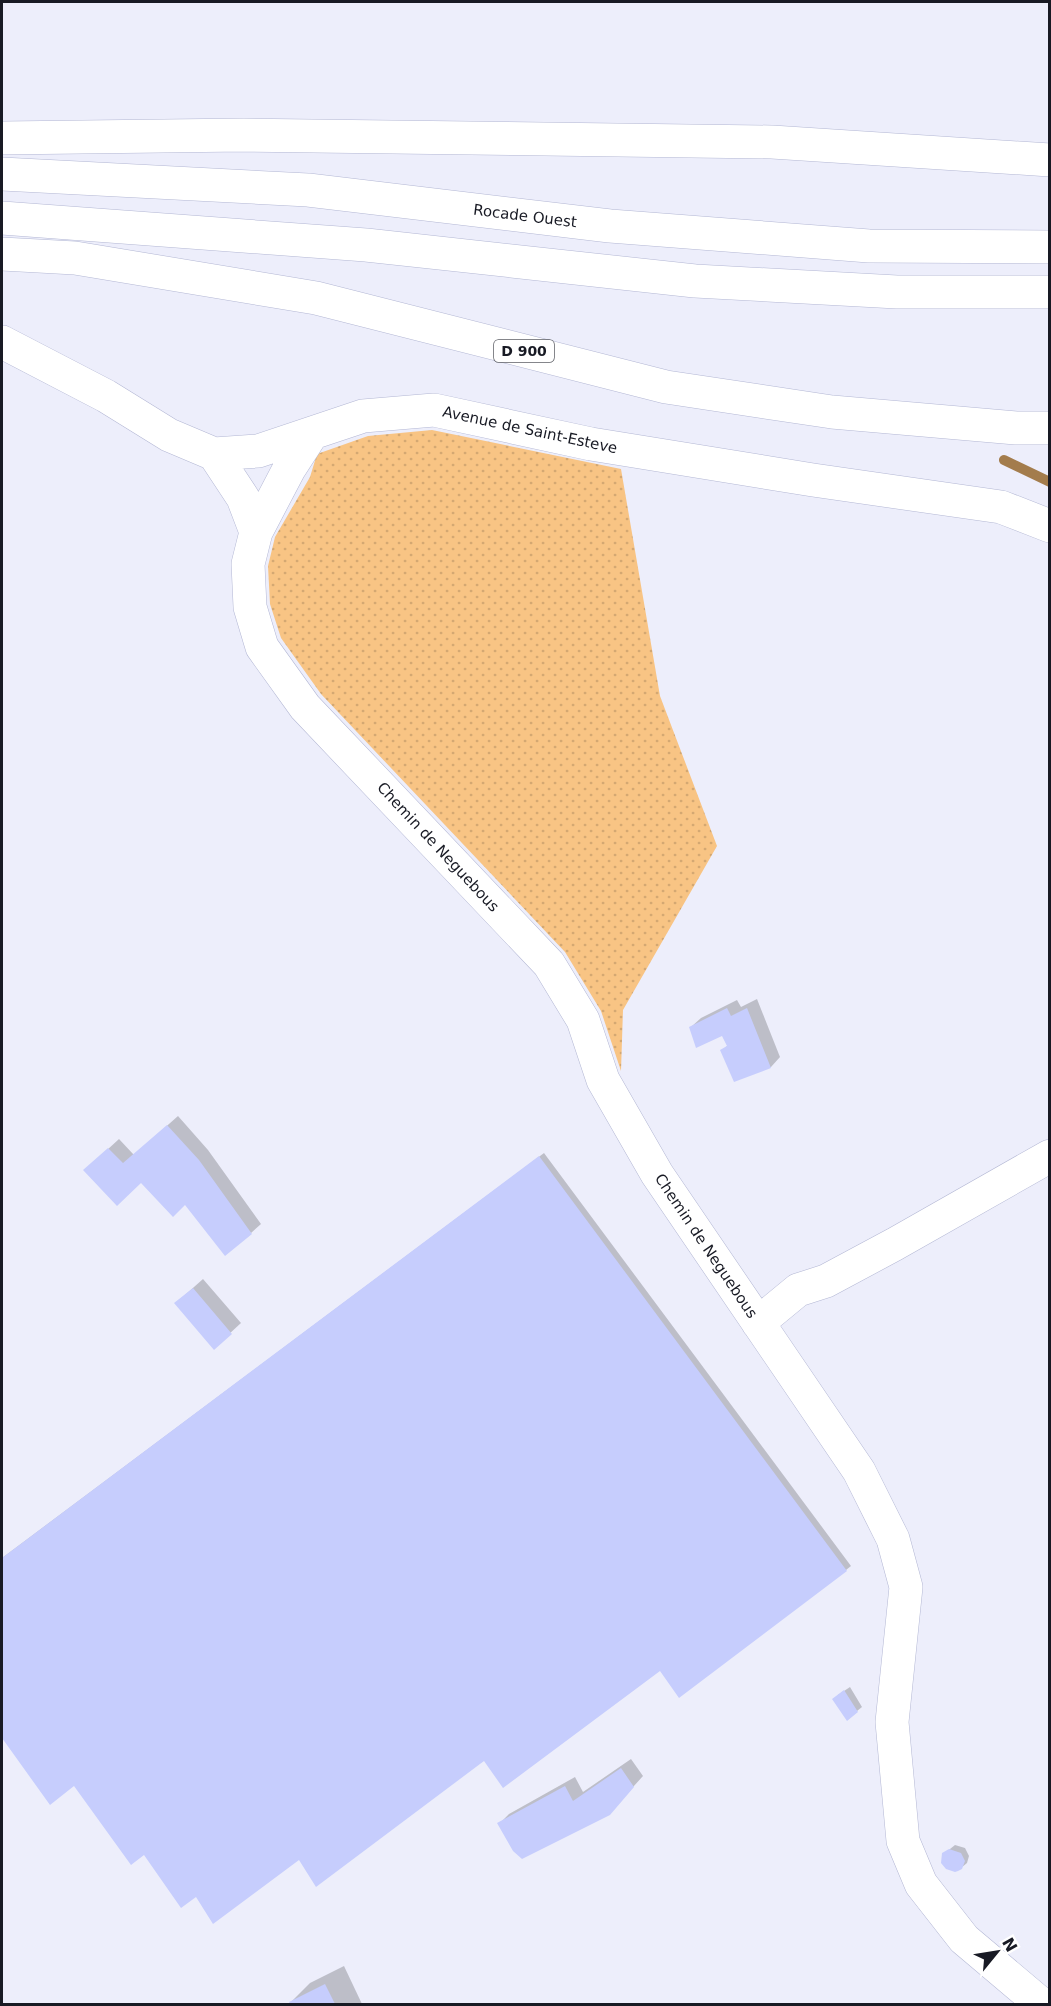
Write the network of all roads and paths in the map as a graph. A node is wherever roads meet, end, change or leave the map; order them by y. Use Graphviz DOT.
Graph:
graph roads {
  1 [pos="2,138"];
  2 [pos="1050,160"];
  3 [pos="2,174"];
  4 [pos="2,218"];
  5 [pos="1050,247"];
  6 [pos="2,254"];
  7 [pos="1050,292"];
  8 [pos="2,342"];
  9 [pos="1050,428"];
  10 [pos="311,435"];
  11 [pos="214,454"];
  12 [pos="1050,526"];
  13 [pos="256,532"];
  14 [pos="1050,1156"];
  15 [pos="758,1323"];
  16 [pos="1041,2004"];
  1 -- 2 [label="main road"];
  3 -- 5 [label="main road, Rocade Ouest"];
  4 -- 7 [label="main road"];
  6 -- 9 [label="main road, D 900"];
  8 -- 11 [label="main road, Avenue de Saint-Esteve"];
  10 -- 11 [label="main road, Avenue de Saint-Esteve"];
  10 -- 12 [label="main road, Avenue de Saint-Esteve"];
  10 -- 13 [label="main road, Chemin de Neguebous"];
  11 -- 13 [label="main road"];
  13 -- 15 [label="main road, Chemin de Neguebous"];
  14 -- 15 [label="main road"];
  15 -- 16 [label="main road, Chemin de Neguebous"];
}
